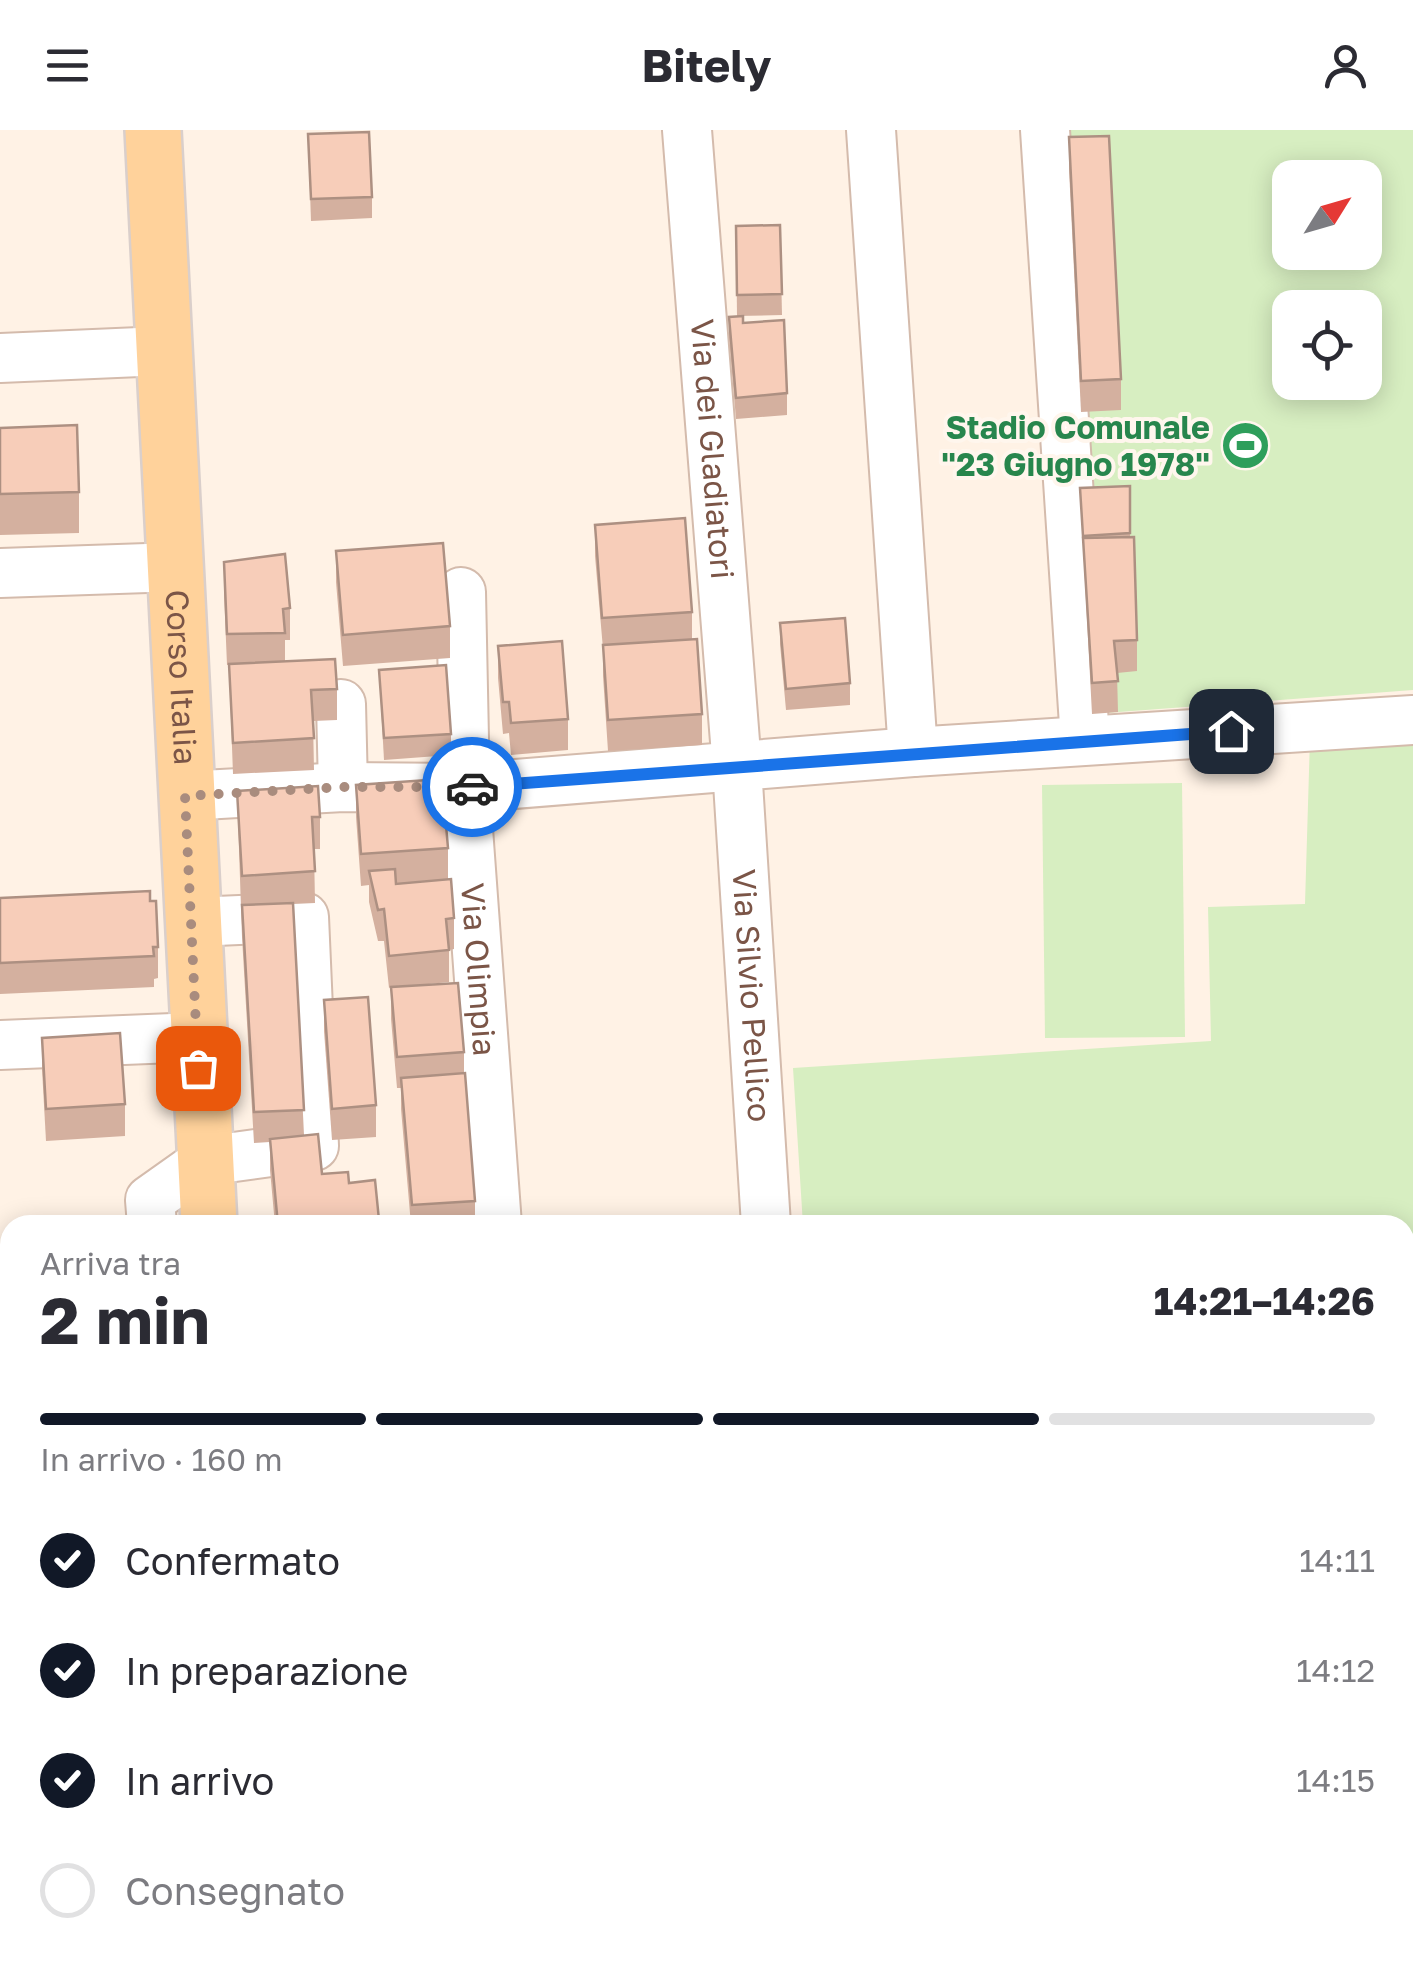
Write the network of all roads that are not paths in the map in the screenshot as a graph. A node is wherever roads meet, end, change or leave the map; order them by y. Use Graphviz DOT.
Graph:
graph roads {
  1 [pos="153,130"];
  2 [pos="687,130"];
  3 [pos="870,130"];
  4 [pos="1046,130"];
  5 [pos="163,351"];
  6 [pos="0,358"];
  7 [pos="177,567"];
  8 [pos="0,573"];
  9 [pos="461,592"];
  10 [pos="341,704"];
  11 [pos="1413,720"];
  12 [pos="1085,740"];
  13 [pos="913,752"];
  14 [pos="737,767"];
  15 [pos="343,787"];
  16 [pos="465,788"];
  17 [pos="185,796"];
  18 [pos="194,922"];
  19 [pos="198,1037"];
  20 [pos="0,1045"];
  21 [pos="205,1161"];
  22 [pos="151,1215"];
  23 [pos="208,1215"];
  24 [pos="496,1215"];
  25 [pos="765,1215"];
  1 -- 5 [label="main road, Corso Italia"];
  2 -- 14 [label="street, Via dei Gladiatori"];
  3 -- 13 [label="street"];
  4 -- 12 [label="street"];
  5 -- 6 [label="street"];
  5 -- 7 [label="main road, Corso Italia"];
  7 -- 8 [label="street"];
  7 -- 17 [label="main road, Corso Italia"];
  9 -- 16 [label="street, Via Olimpia"];
  10 -- 15 [label="street"];
  11 -- 12 [label="street"];
  12 -- 13 [label="street"];
  13 -- 14 [label="street"];
  14 -- 16 [label="street"];
  14 -- 25 [label="street, Via Silvio Pellico"];
  15 -- 16 [label="street"];
  15 -- 17 [label="street"];
  16 -- 24 [label="street, Via Olimpia"];
  17 -- 18 [label="main road, Corso Italia"];
  18 -- 19 [label="main road, Corso Italia"];
  18 -- 21 [label="street"];
  19 -- 20 [label="street"];
  19 -- 21 [label="main road, Corso Italia"];
  21 -- 22 [label="street"];
  21 -- 23 [label="main road, Corso Italia"];
}
